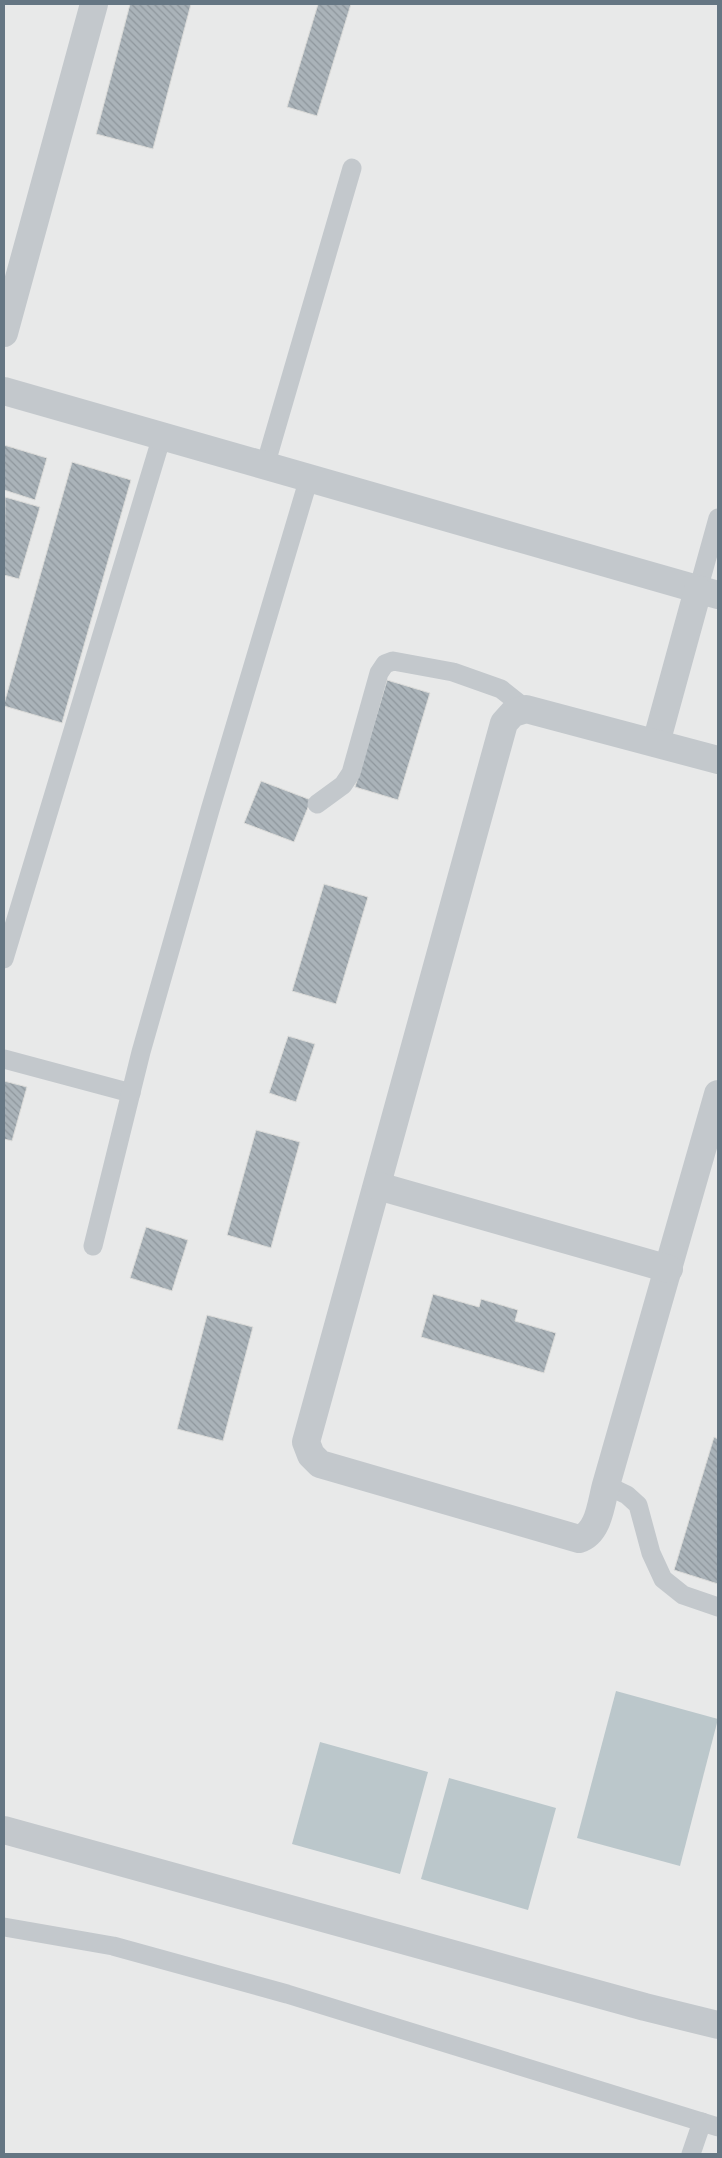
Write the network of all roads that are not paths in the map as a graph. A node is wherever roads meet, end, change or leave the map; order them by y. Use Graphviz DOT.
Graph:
graph roads {
  1 [pos="94,4"];
  2 [pos="352,168"];
  3 [pos="4,333"];
  4 [pos="4,391"];
  5 [pos="162,436"];
  6 [pos="265,466"];
  7 [pos="309,478"];
  8 [pos="718,518"];
  9 [pos="708,593"];
  10 [pos="526,709"];
  11 [pos="656,743"];
  12 [pos="718,760"];
  13 [pos="317,804"];
  14 [pos="4,959"];
  15 [pos="4,1059"];
  16 [pos="131,1094"];
  17 [pos="718,1094"];
  18 [pos="378,1186"];
  19 [pos="93,1246"];
  20 [pos="669,1269"];
  21 [pos="606,1485"];
  22 [pos="718,1607"];
  23 [pos="4,1830"];
  24 [pos="4,1927"];
  25 [pos="718,2025"];
  26 [pos="710,2124"];
  27 [pos="691,2154"];
  1 -- 3 [label="street"];
  2 -- 6 [label="lane"];
  4 -- 5 [label="street"];
  5 -- 6 [label="street"];
  5 -- 14 [label="lane"];
  6 -- 7 [label="street"];
  7 -- 9 [label="street"];
  7 -- 16 [label="lane"];
  8 -- 9 [label="lane"];
  9 -- 11 [label="street"];
  10 -- 11 [label="street"];
  10 -- 13 [label="lane"];
  10 -- 18 [label="street"];
  11 -- 12 [label="street"];
  15 -- 16 [label="lane"];
  16 -- 19 [label="lane"];
  17 -- 20 [label="street"];
  18 -- 20 [label="street"];
  18 -- 21 [label="street"];
  20 -- 21 [label="street"];
  21 -- 22 [label="lane"];
  23 -- 25 [label="street"];
  24 -- 26 [label="lane"];
  26 -- 27 [label="lane"];
}
